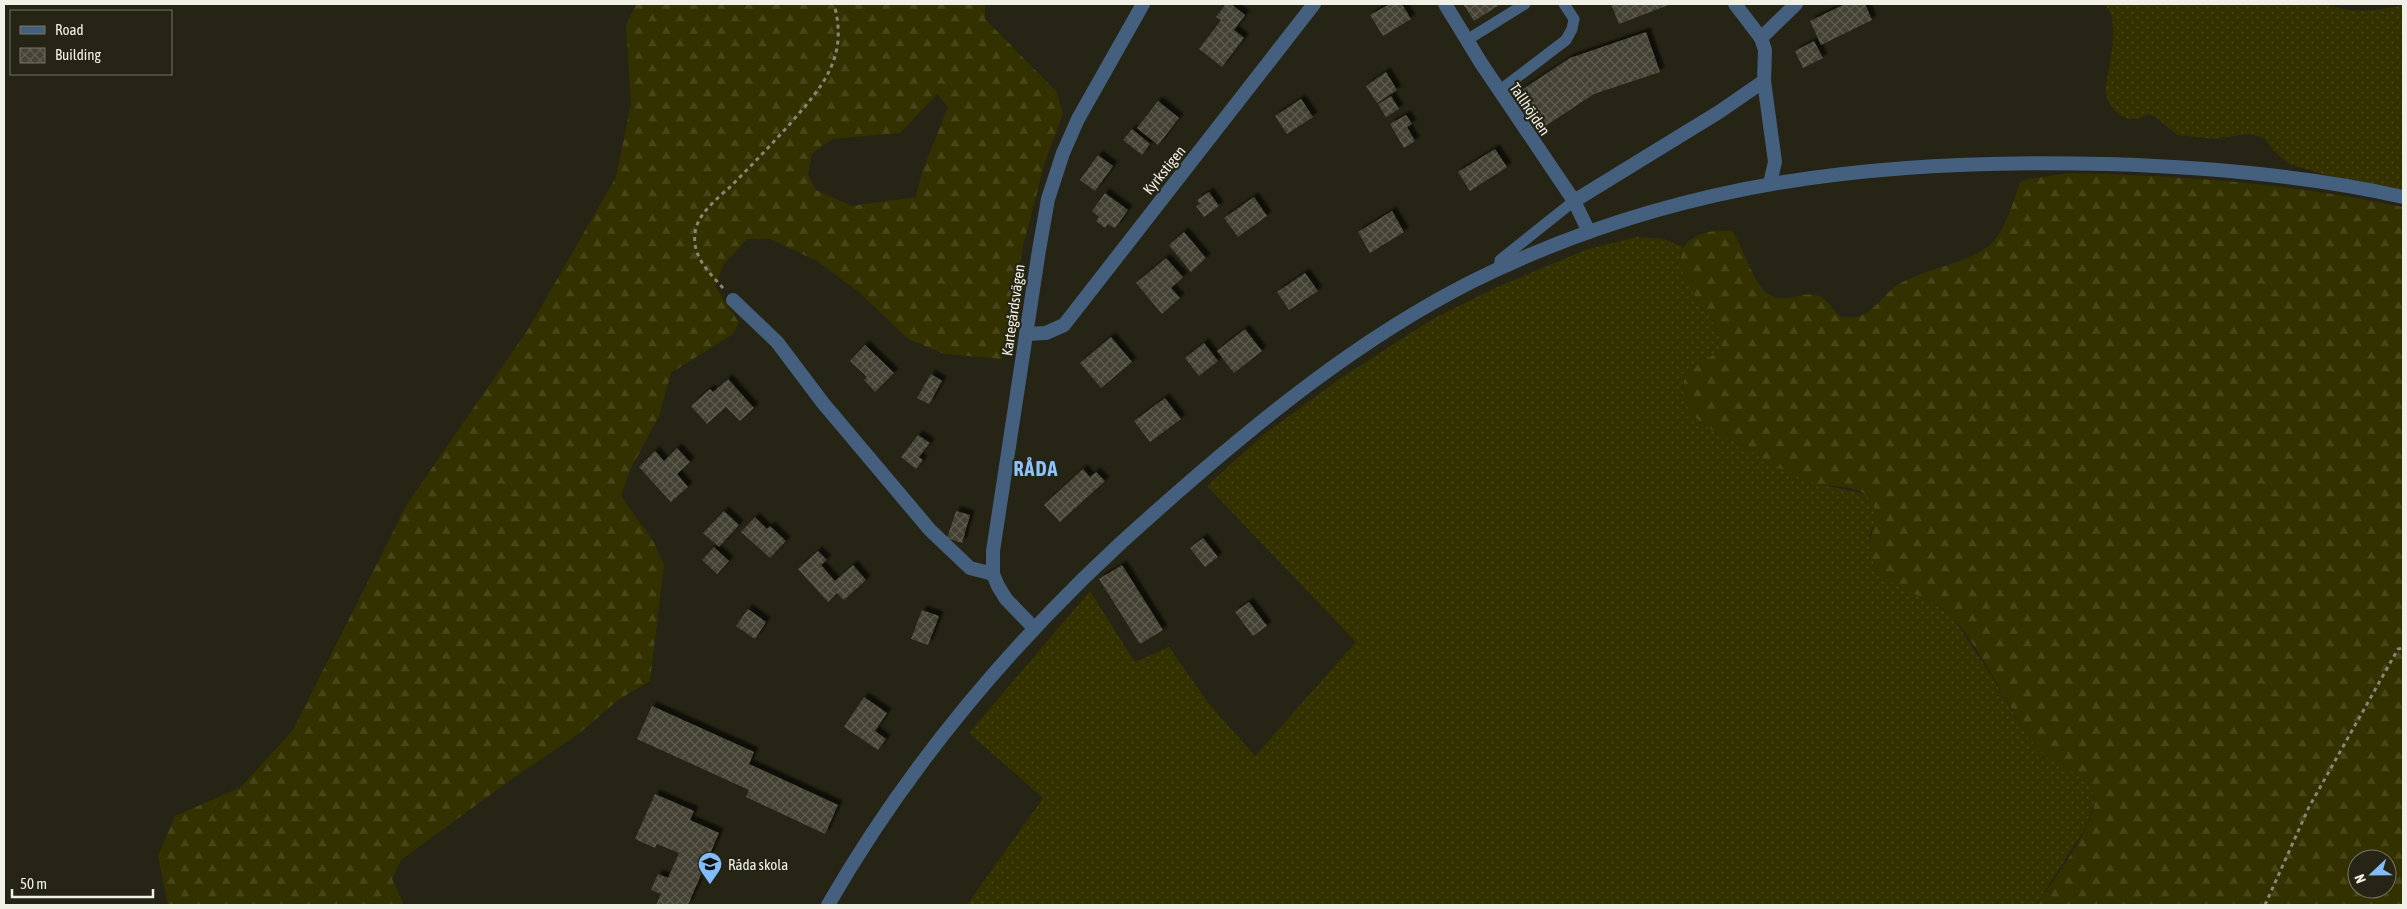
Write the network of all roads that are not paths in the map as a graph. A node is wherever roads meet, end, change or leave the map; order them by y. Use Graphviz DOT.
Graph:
graph roads {
  1 [pos="1143,4"];
  2 [pos="1314,4"];
  3 [pos="1446,4"];
  4 [pos="1525,4"];
  5 [pos="1564,4"];
  6 [pos="1734,4"];
  7 [pos="1796,4"];
  8 [pos="1761,38"];
  9 [pos="1467,40"];
  10 [pos="1764,80"];
  11 [pos="1498,91"];
  12 [pos="1770,183"];
  13 [pos="2403,197"];
  14 [pos="1574,201"];
  15 [pos="1589,232"];
  16 [pos="1499,269"];
  17 [pos="733,300"];
  18 [pos="1026,334"];
  19 [pos="993,574"];
  20 [pos="1034,628"];
  21 [pos="828,905"];
  1 -- 18 [label="street, Kartegårdsvägen"];
  2 -- 18 [label="street, Kyrkstigen"];
  3 -- 9 [label="street, Tallhöjden"];
  4 -- 9 [label="lane"];
  5 -- 11 [label="lane"];
  6 -- 8 [label="street"];
  7 -- 8 [label="street"];
  8 -- 10 [label="street"];
  9 -- 11 [label="street, Tallhöjden"];
  10 -- 12 [label="street"];
  10 -- 14 [label="street"];
  11 -- 14 [label="street, Tallhöjden"];
  12 -- 13 [label="street"];
  12 -- 15 [label="street"];
  14 -- 15 [label="street, Tallhöjden"];
  14 -- 16 [label="lane"];
  15 -- 16 [label="street"];
  16 -- 20 [label="street"];
  17 -- 19 [label="street"];
  18 -- 19 [label="street, Kartegårdsvägen"];
  19 -- 20 [label="street"];
  20 -- 21 [label="street"];
}
